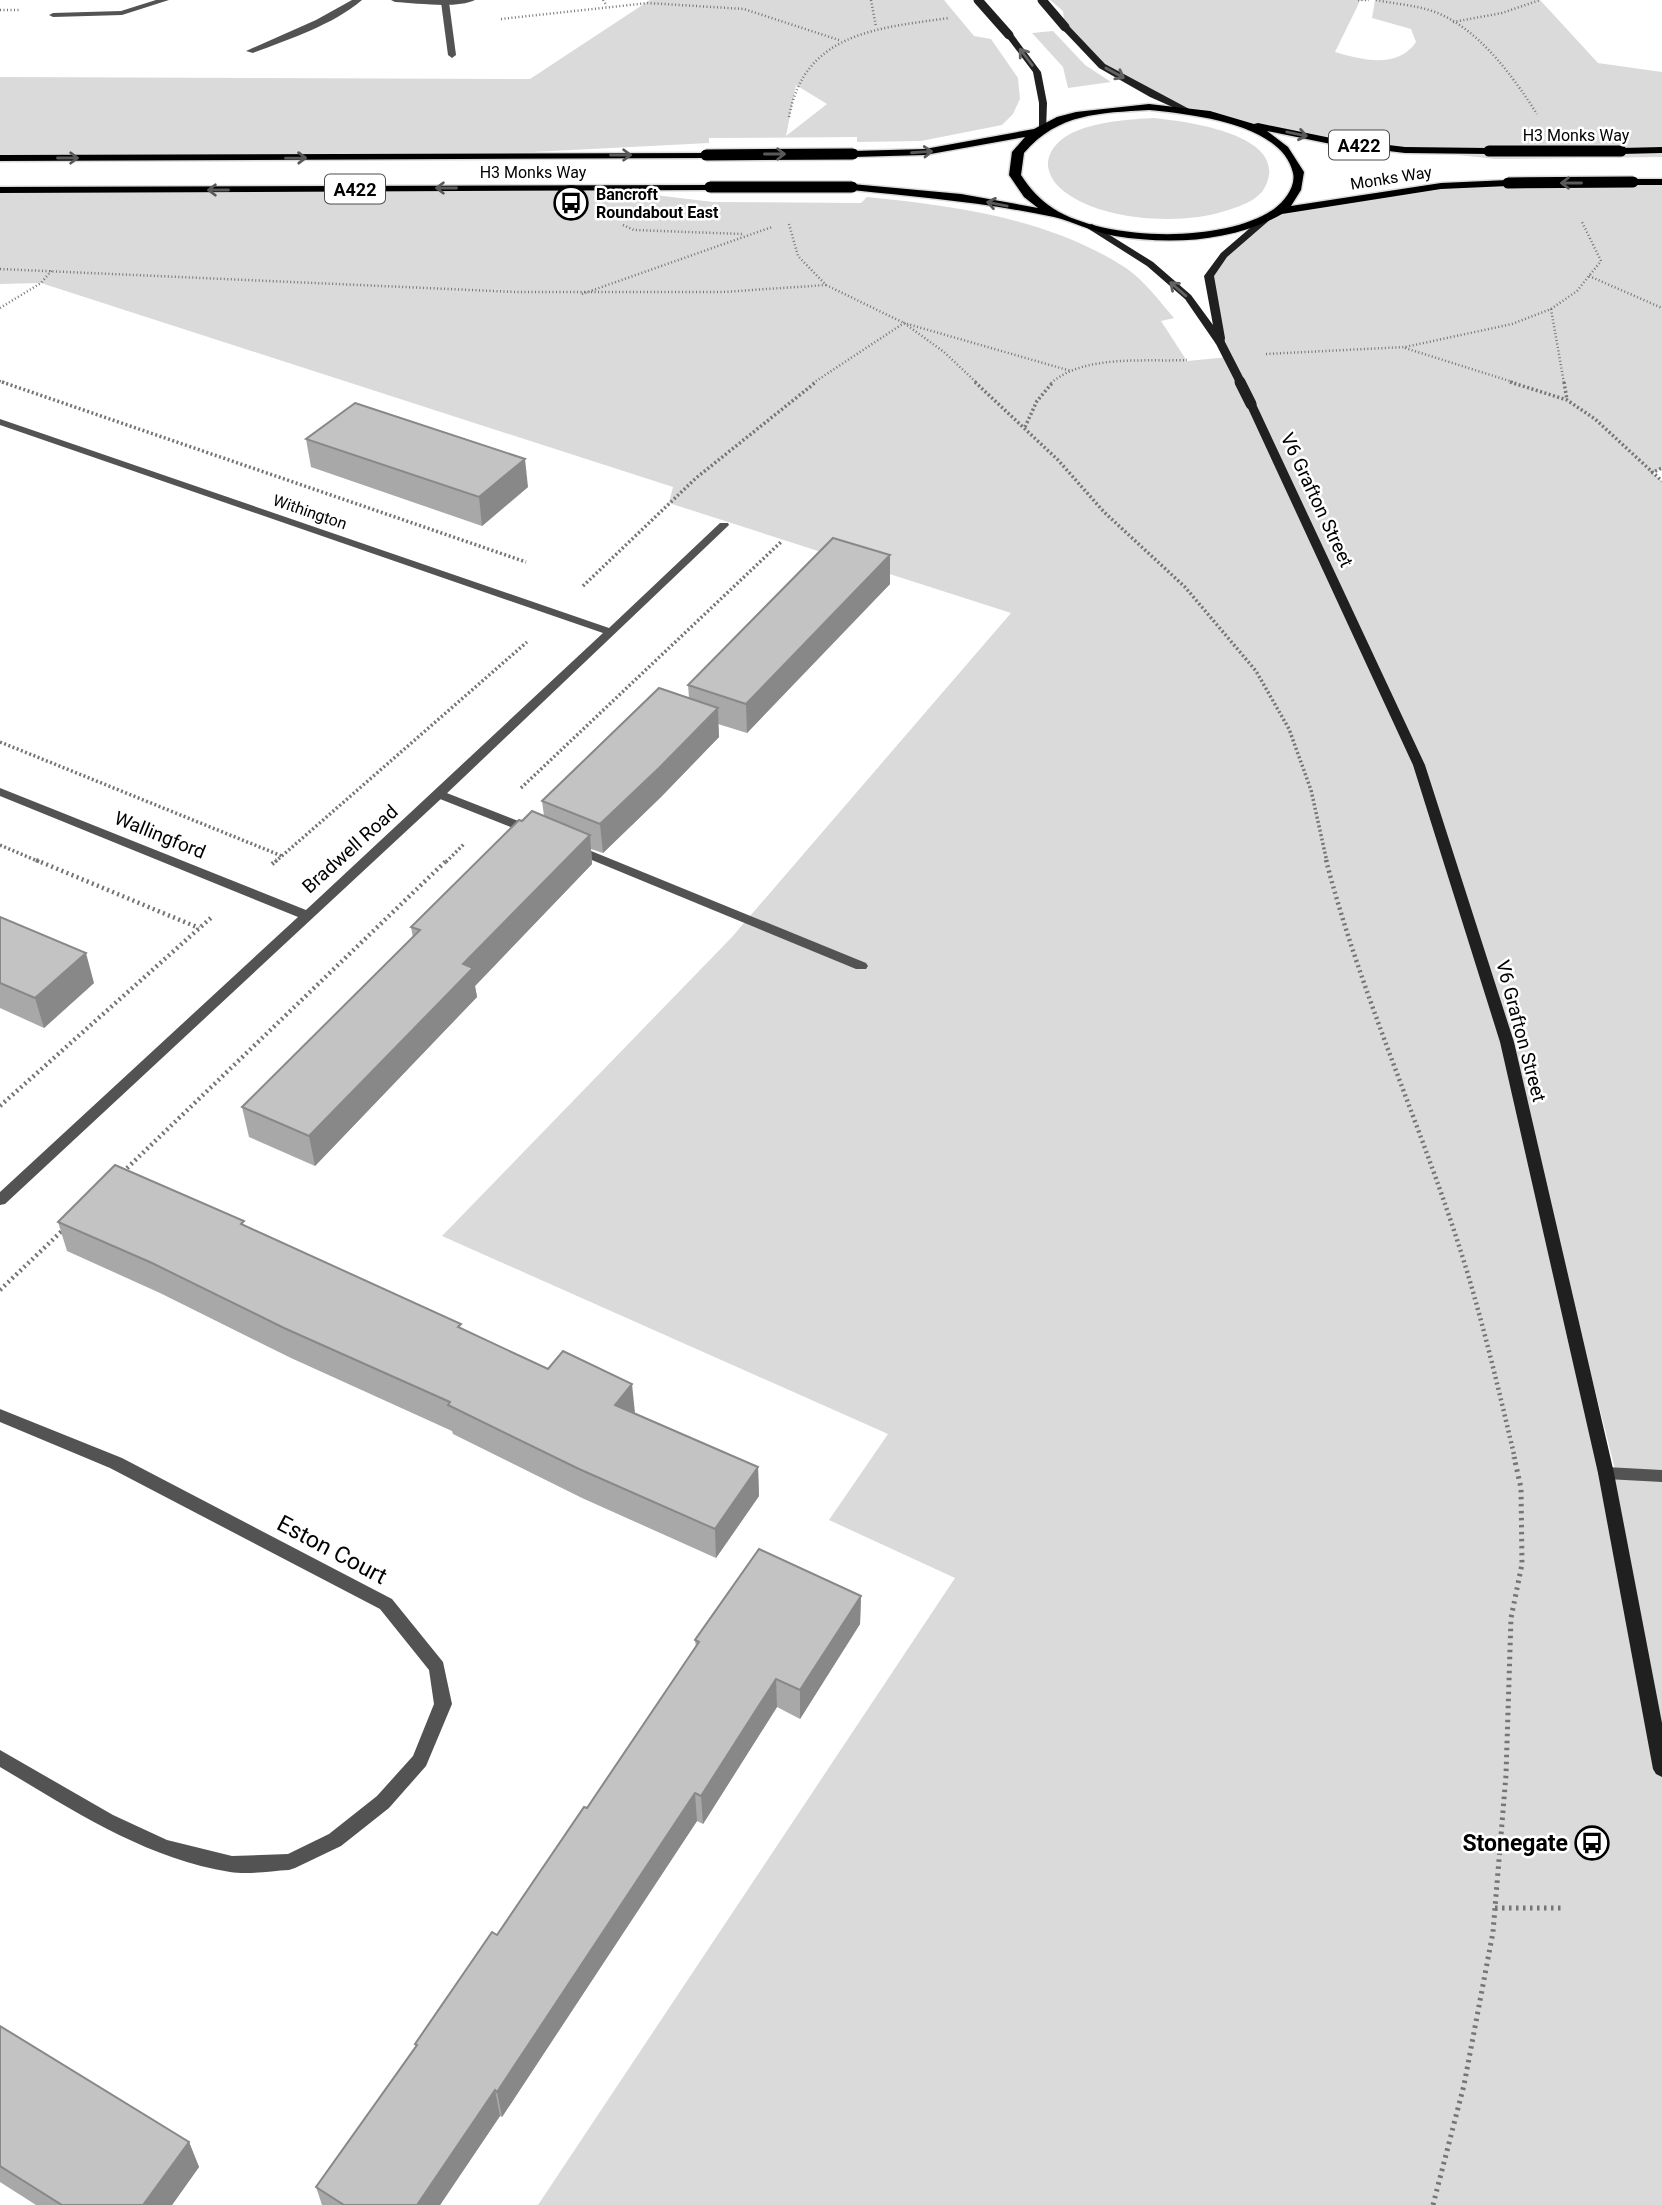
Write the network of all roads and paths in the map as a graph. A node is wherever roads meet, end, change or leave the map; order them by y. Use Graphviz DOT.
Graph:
graph roads {
  1 [pos="165,0"];
  2 [pos="358,0"];
  3 [pos="396,0"];
  4 [pos="471,0"];
  5 [pos="603,0"];
  6 [pos="871,0"];
  7 [pos="978,0"];
  8 [pos="1042,0"];
  9 [pos="1358,0"];
  10 [pos="1369,0"];
  11 [pos="1377,0"];
  12 [pos="1540,0"];
  13 [pos="445,2"];
  14 [pos="607,6"];
  15 [pos="53,15"];
  16 [pos="954,17"];
  17 [pos="449,22"];
  18 [pos="1453,22"];
  19 [pos="876,27"];
  20 [pos="840,40"];
  21 [pos="250,51"];
  22 [pos="452,55"];
  23 [pos="1189,111"];
  24 [pos="1231,120"];
  25 [pos="1541,121"];
  26 [pos="788,125"];
  27 [pos="1040,130"];
  28 [pos="1662,150"];
  29 [pos="1489,151"];
  30 [pos="0,158"];
  31 [pos="1662,182"];
  32 [pos="0,190"];
  33 [pos="1279,211"];
  34 [pos="1578,212"];
  35 [pos="1064,217"];
  36 [pos="1267,218"];
  37 [pos="1089,226"];
  38 [pos="0,269"];
  39 [pos="52,270"];
  40 [pos="1589,276"];
  41 [pos="827,285"];
  42 [pos="578,296"];
  43 [pos="0,308"];
  44 [pos="1662,308"];
  45 [pos="1551,309"];
  46 [pos="904,323"];
  47 [pos="1220,342"];
  48 [pos="1405,347"];
  49 [pos="1262,354"];
  50 [pos="1195,359"];
  51 [pos="1071,371"];
  52 [pos="0,381"];
  53 [pos="1567,400"];
  54 [pos="0,422"];
  55 [pos="1024,427"];
  56 [pos="1662,468"];
  57 [pos="1651,473"];
  58 [pos="1662,481"];
  59 [pos="724,524"];
  60 [pos="782,541"];
  61 [pos="535,565"];
  62 [pos="574,578"];
  63 [pos="587,583"];
  64 [pos="556,614"];
  65 [pos="610,632"];
  66 [pos="0,743"];
  67 [pos="0,792"];
  68 [pos="439,794"];
  69 [pos="494,815"];
  70 [pos="0,845"];
  71 [pos="282,856"];
  72 [pos="244,888"];
  73 [pos="306,915"];
  74 [pos="199,929"];
  75 [pos="861,966"];
  76 [pos="0,1106"];
  77 [pos="121,1174"];
  78 [pos="0,1200"];
  79 [pos="71,1222"];
  80 [pos="0,1290"];
  81 [pos="0,1415"];
  82 [pos="1606,1473"];
  83 [pos="1662,1476"];
  84 [pos="0,1758"];
  85 [pos="1662,1769"];
  86 [pos="1495,1908"];
  87 [pos="1565,1908"];
  88 [pos="1433,2205"];
  1 -- 15 [label="street"];
  2 -- 21 [label="street"];
  3 -- 13 [label="street"];
  4 -- 13 [label="street"];
  5 -- 14 [label="path"];
  6 -- 19 [label="path"];
  27 -- 7 [label="street, one-way, bridge"];
  8 -- 23 [label="street, one-way, bridge"];
  9 -- 10 [label="path"];
  11 -- 18 [label="path"];
  12 -- 18 [label="path"];
  13 -- 17 [label="street"];
  14 -- 17 [label="path"];
  14 -- 20 [label="path"];
  16 -- 19 [label="path"];
  17 -- 22 [label="street"];
  18 -- 25 [label="path"];
  19 -- 20 [label="path"];
  20 -- 26 [label="path"];
  23 -- 24 [label="main road, A422"];
  23 -- 27 [label="main road, A422"];
  24 -- 29 [label="main road, Monks Way / A422, one-way"];
  24 -- 33 [label="main road, A422"];
  30 -- 27 [label="main road, H3 Monks Way / A422, one-way, bridge"];
  27 -- 35 [label="main road, A422"];
  28 -- 29 [label="main road, H3 Monks Way / A422, bridge"];
  31 -- 33 [label="main road, Monks Way / A422, one-way, bridge"];
  35 -- 32 [label="main road, H3 Monks Way / A422, one-way, bridge"];
  33 -- 36 [label="main road, A422"];
  34 -- 40 [label="path"];
  35 -- 37 [label="main road, A422"];
  36 -- 37 [label="main road, A422"];
  36 -- 47 [label="street, V6 Grafton Street"];
  47 -- 37 [label="street, V6 Grafton Street, one-way"];
  38 -- 39 [label="path"];
  39 -- 42 [label="path"];
  39 -- 43 [label="path"];
  40 -- 44 [label="path"];
  40 -- 45 [label="path"];
  41 -- 42 [label="path"];
  41 -- 42 [label="path"];
  41 -- 46 [label="path"];
  45 -- 48 [label="path"];
  45 -- 53 [label="path"];
  46 -- 51 [label="path"];
  46 -- 55 [label="path"];
  46 -- 63 [label="path"];
  47 -- 82 [label="street, V6 Grafton Street, bridge"];
  48 -- 49 [label="path"];
  48 -- 53 [label="path"];
  50 -- 51 [label="path"];
  51 -- 55 [label="path"];
  52 -- 61 [label="path"];
  53 -- 57 [label="path"];
  54 -- 64 [label="street, Withington"];
  55 -- 86 [label="path"];
  56 -- 57 [label="path"];
  57 -- 58 [label="path"];
  59 -- 65 [label="street, Bradwell Road"];
  60 -- 69 [label="path"];
  62 -- 63 [label="path"];
  63 -- 64 [label="path"];
  64 -- 65 [label="street, Withington"];
  64 -- 71 [label="path"];
  65 -- 68 [label="street, Bradwell Road"];
  66 -- 71 [label="path"];
  67 -- 72 [label="street, Wallingford"];
  68 -- 69 [label="street"];
  68 -- 73 [label="street, Bradwell Road"];
  69 -- 75 [label="street"];
  69 -- 77 [label="path"];
  70 -- 74 [label="path"];
  71 -- 72 [label="path"];
  72 -- 73 [label="street, Wallingford"];
  72 -- 74 [label="path"];
  73 -- 78 [label="street, Bradwell Road"];
  74 -- 76 [label="path"];
  79 -- 80 [label="path"];
  81 -- 84 [label="street, Eston Court"];
  82 -- 83 [label="street"];
  82 -- 85 [label="street, V6 Grafton Street"];
  86 -- 87 [label="path"];
  86 -- 88 [label="path"];
}
